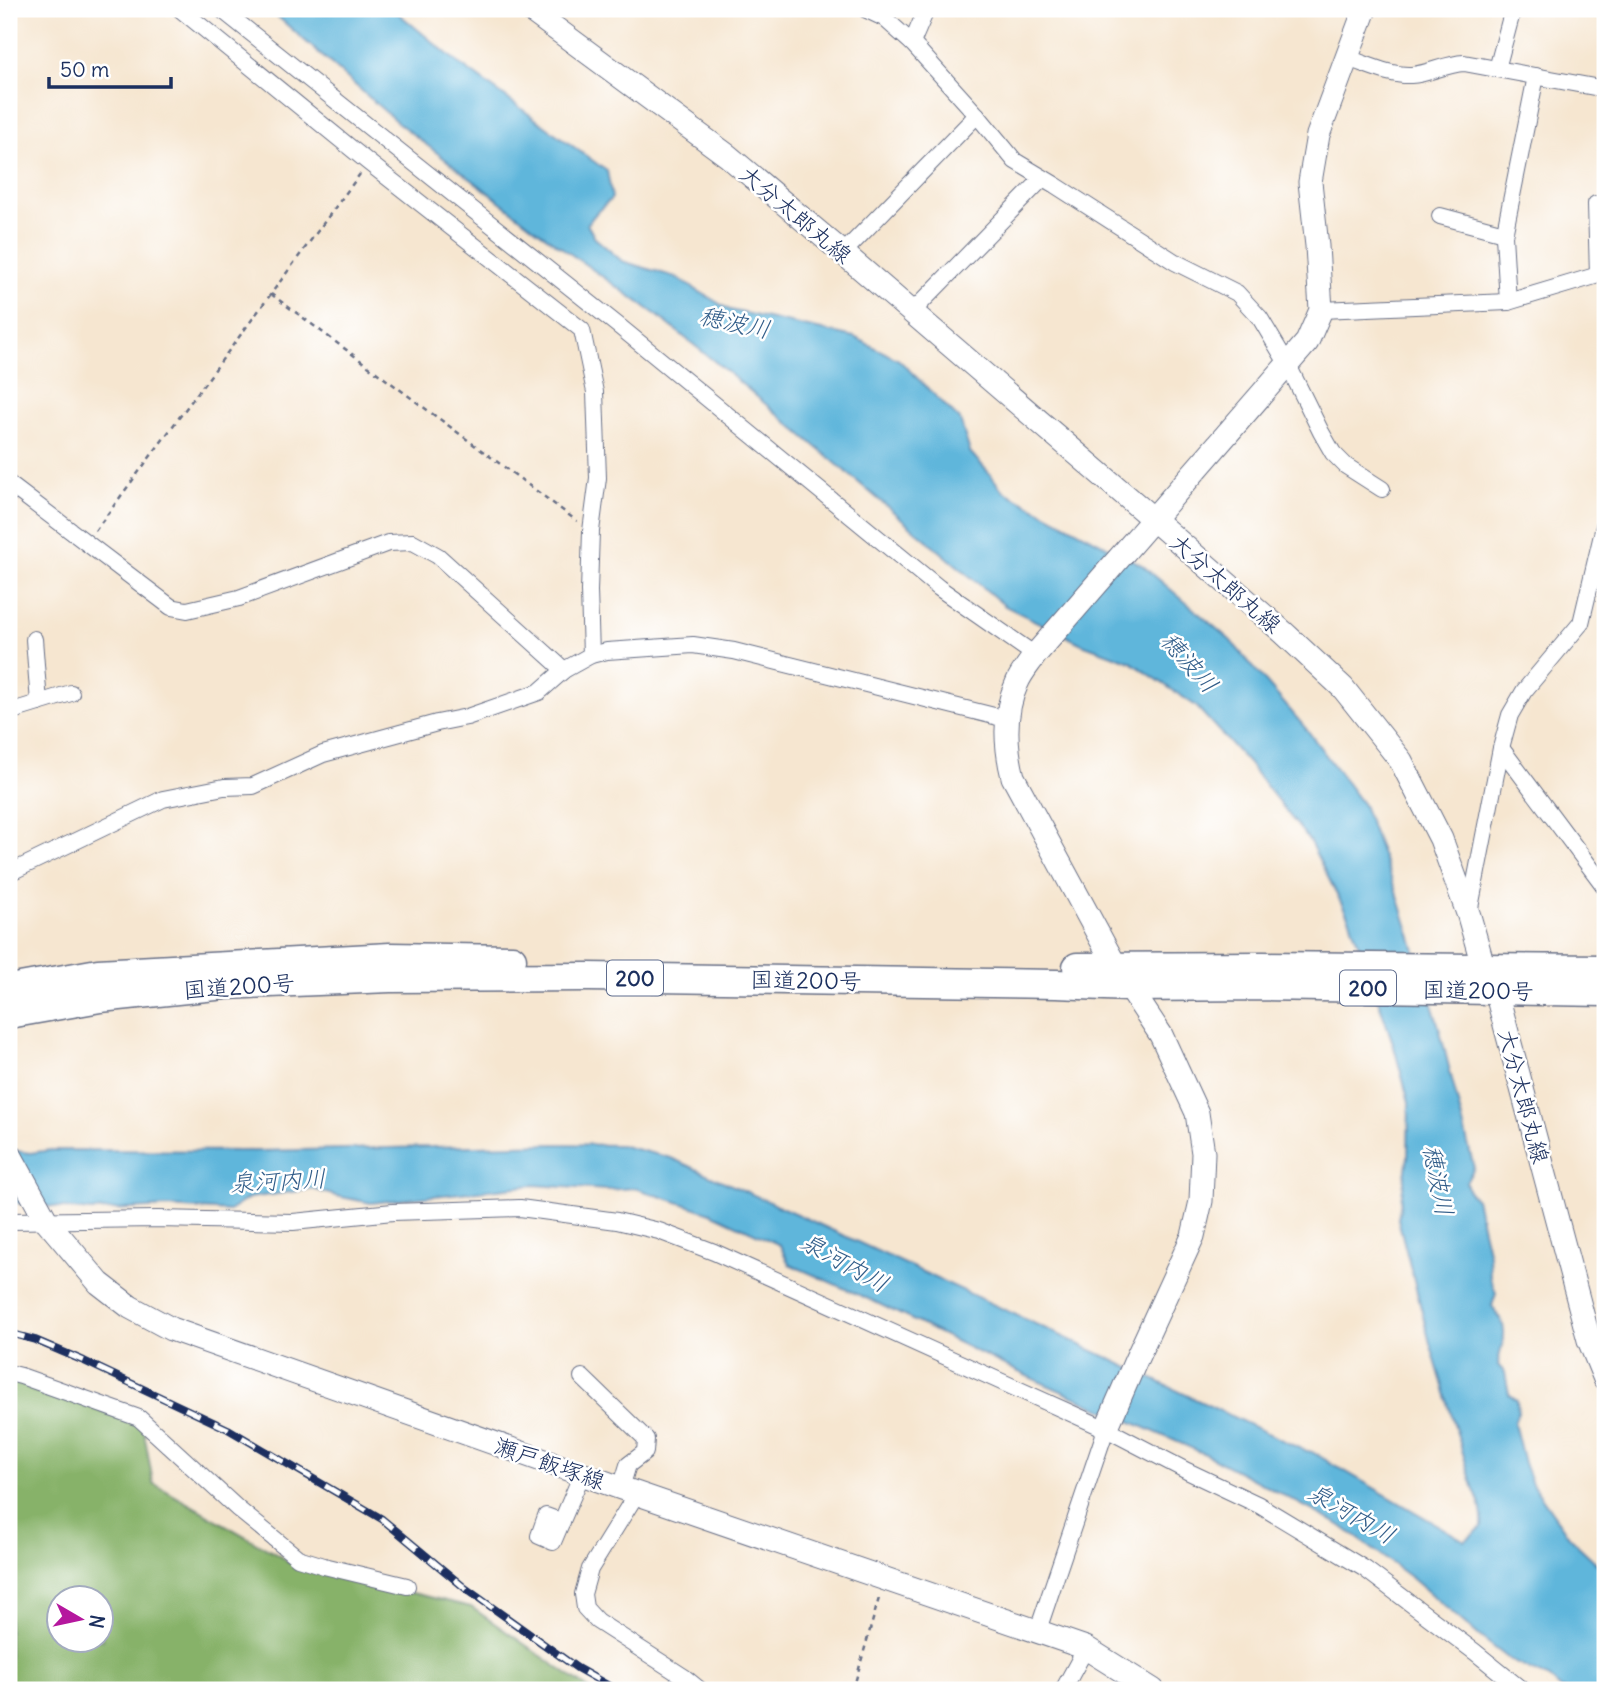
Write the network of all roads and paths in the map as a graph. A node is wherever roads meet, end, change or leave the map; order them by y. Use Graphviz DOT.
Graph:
graph roads {
  1 [pos="180,9"];
  2 [pos="221,9"];
  3 [pos="529,9"];
  4 [pos="865,9"];
  5 [pos="921,9"];
  6 [pos="1365,9"];
  7 [pos="1513,9"];
  8 [pos="912,43"];
  9 [pos="1347,58"];
  10 [pos="1497,69"];
  11 [pos="1536,76"];
  12 [pos="1605,89"];
  13 [pos="977,116"];
  14 [pos="368,162"];
  15 [pos="1043,178"];
  16 [pos="1596,204"];
  17 [pos="1440,216"];
  18 [pos="1504,233"];
  19 [pos="843,253"];
  20 [pos="1602,274"];
  21 [pos="271,294"];
  22 [pos="1508,302"];
  23 [pos="1321,310"];
  24 [pos="912,312"];
  25 [pos="1288,365"];
  26 [pos="9,484"];
  27 [pos="1382,489"];
  28 [pos="1605,522"];
  29 [pos="1149,524"];
  30 [pos="591,531"];
  31 [pos="86,543"];
  32 [pos="34,639"];
  33 [pos="591,655"];
  34 [pos="1035,655"];
  35 [pos="564,670"];
  36 [pos="71,693"];
  37 [pos="39,702"];
  38 [pos="9,712"];
  39 [pos="1006,719"];
  40 [pos="1501,748"];
  41 [pos="9,873"];
  42 [pos="1605,887"];
  43 [pos="1469,916"];
  44 [pos="1605,969"];
  45 [pos="1122,977"];
  46 [pos="1480,979"];
  47 [pos="9,989"];
  48 [pos="1605,992"];
  49 [pos="9,1014"];
  50 [pos="9,1153"];
  51 [pos="46,1220"];
  52 [pos="9,1221"];
  53 [pos="9,1373"];
  54 [pos="582,1377"];
  55 [pos="1605,1379"];
  56 [pos="1106,1430"];
  57 [pos="582,1474"];
  58 [pos="629,1490"];
  59 [pos="562,1522"];
  60 [pos="885,1578"];
  61 [pos="407,1586"];
  62 [pos="1038,1630"];
  63 [pos="1086,1648"];
  64 [pos="700,1690"];
  65 [pos="853,1690"];
  66 [pos="1063,1690"];
  67 [pos="1153,1690"];
  68 [pos="1522,1690"];
  1 -- 14 [label="street"];
  2 -- 34 [label="street"];
  3 -- 19 [label="main road, 大分太郎丸線"];
  4 -- 8 [label="street"];
  5 -- 8 [label="street"];
  6 -- 9 [label="main road"];
  7 -- 10 [label="street"];
  8 -- 13 [label="street"];
  9 -- 10 [label="street"];
  9 -- 23 [label="main road"];
  10 -- 11 [label="street"];
  11 -- 12 [label="street"];
  11 -- 18 [label="street"];
  13 -- 15 [label="street"];
  13 -- 19 [label="street"];
  14 -- 21 [label="path"];
  14 -- 30 [label="street"];
  15 -- 24 [label="street"];
  15 -- 25 [label="street"];
  16 -- 20 [label="street"];
  17 -- 18 [label="street"];
  18 -- 22 [label="street"];
  19 -- 24 [label="main road, 大分太郎丸線"];
  20 -- 22 [label="street"];
  21 -- 30 [label="path"];
  21 -- 31 [label="path"];
  22 -- 23 [label="street"];
  23 -- 25 [label="main road"];
  24 -- 29 [label="main road, 大分太郎丸線"];
  25 -- 27 [label="street"];
  25 -- 29 [label="main road"];
  26 -- 31 [label="street"];
  28 -- 40 [label="street"];
  29 -- 34 [label="main road"];
  29 -- 43 [label="main road, 大分太郎丸線"];
  30 -- 33 [label="street"];
  31 -- 35 [label="street"];
  32 -- 37 [label="street"];
  33 -- 35 [label="street"];
  33 -- 39 [label="street"];
  34 -- 39 [label="main road"];
  35 -- 41 [label="street"];
  36 -- 37 [label="street"];
  37 -- 38 [label="street"];
  39 -- 45 [label="main road"];
  40 -- 42 [label="street"];
  40 -- 43 [label="street"];
  43 -- 46 [label="main road, 大分太郎丸線"];
  44 -- 46 [label="highway, 国道200号 / 200"];
  45 -- 46 [label="highway, 国道200号 / 200"];
  45 -- 47 [label="highway, 国道200号 / 200"];
  45 -- 49 [label="highway, 国道200号 / 200"];
  45 -- 56 [label="main road"];
  46 -- 48 [label="highway, 国道200号 / 200"];
  46 -- 55 [label="main road, 大分太郎丸線"];
  50 -- 51 [label="main road, 瀬戸飯塚線"];
  51 -- 52 [label="street"];
  51 -- 56 [label="street"];
  51 -- 57 [label="main road, 瀬戸飯塚線"];
  53 -- 61 [label="street"];
  54 -- 58 [label="street"];
  56 -- 62 [label="street"];
  56 -- 68 [label="street"];
  57 -- 58 [label="main road, 瀬戸飯塚線"];
  57 -- 59 [label="street"];
  58 -- 60 [label="main road, 瀬戸飯塚線"];
  58 -- 64 [label="street"];
  60 -- 62 [label="main road, 瀬戸飯塚線"];
  60 -- 65 [label="path"];
  62 -- 63 [label="main road, 瀬戸飯塚線"];
  63 -- 66 [label="street"];
  63 -- 67 [label="main road, 瀬戸飯塚線"];
}
